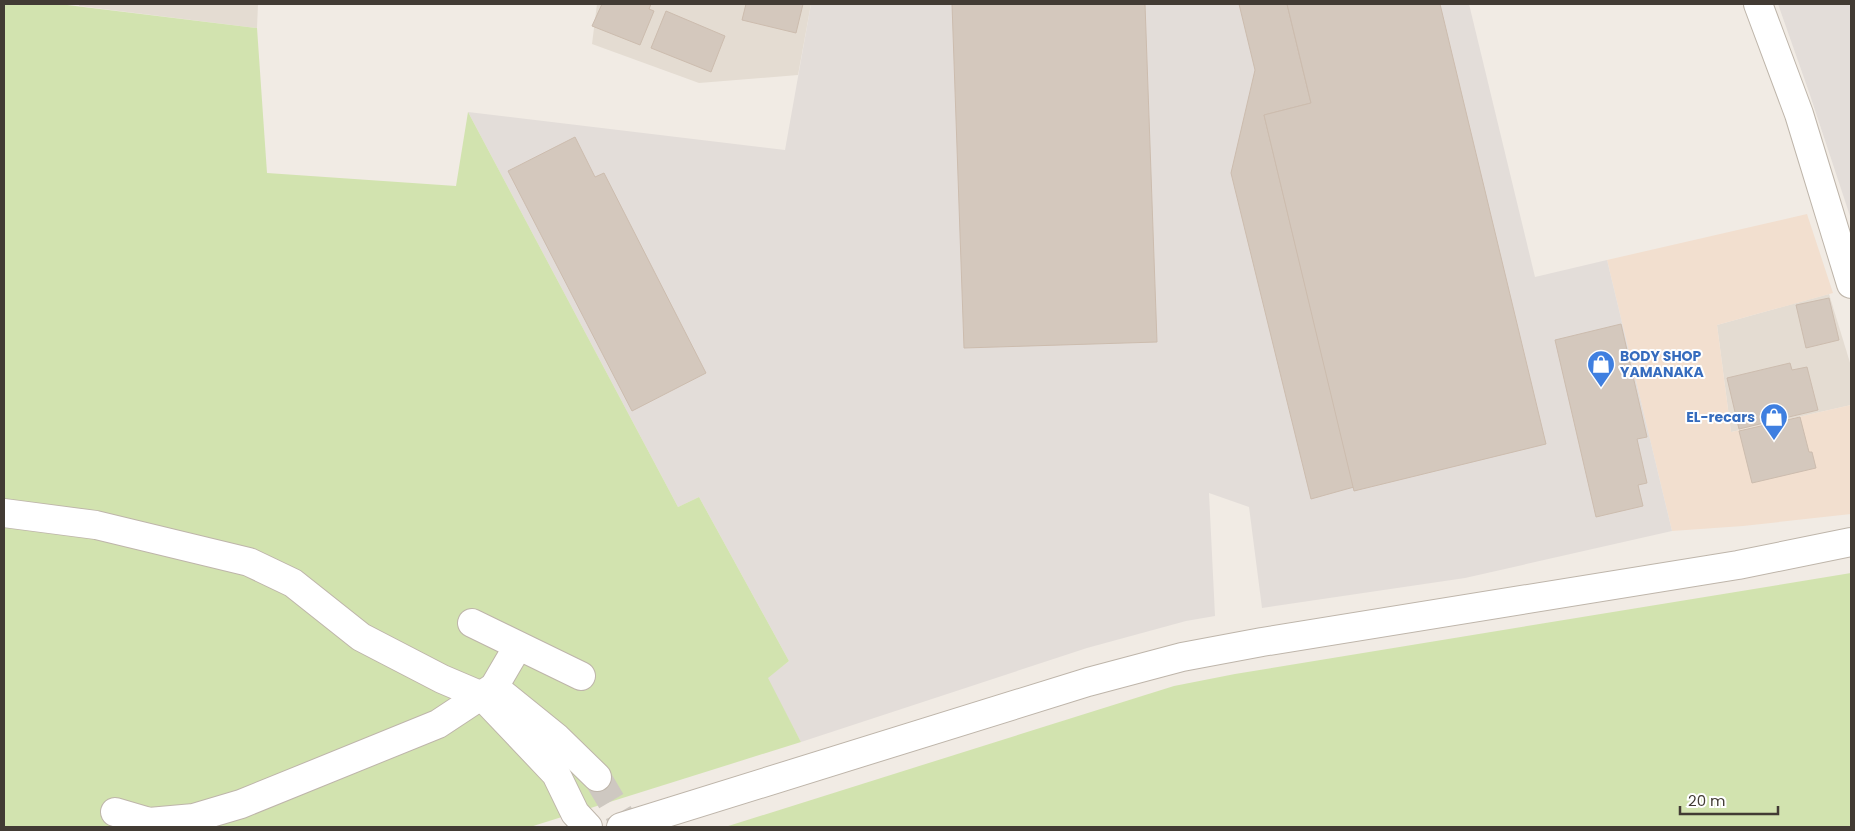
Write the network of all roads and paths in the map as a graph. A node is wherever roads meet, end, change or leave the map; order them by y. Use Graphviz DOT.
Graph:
graph roads {
  1 [pos="1758,4"];
  2 [pos="1851,284"];
  3 [pos="4,513"];
  4 [pos="1851,542"];
  5 [pos="472,623"];
  6 [pos="518,646"];
  7 [pos="581,676"];
  8 [pos="488,691"];
  9 [pos="597,777"];
  10 [pos="115,812"];
  11 [pos="588,827"];
  12 [pos="621,827"];
  1 -- 2 [label="street"];
  3 -- 8 [label="street"];
  4 -- 12 [label="street"];
  5 -- 6 [label="street"];
  6 -- 7 [label="street"];
  6 -- 8 [label="street"];
  8 -- 9 [label="street"];
  8 -- 10 [label="street"];
  8 -- 11 [label="street"];
}
